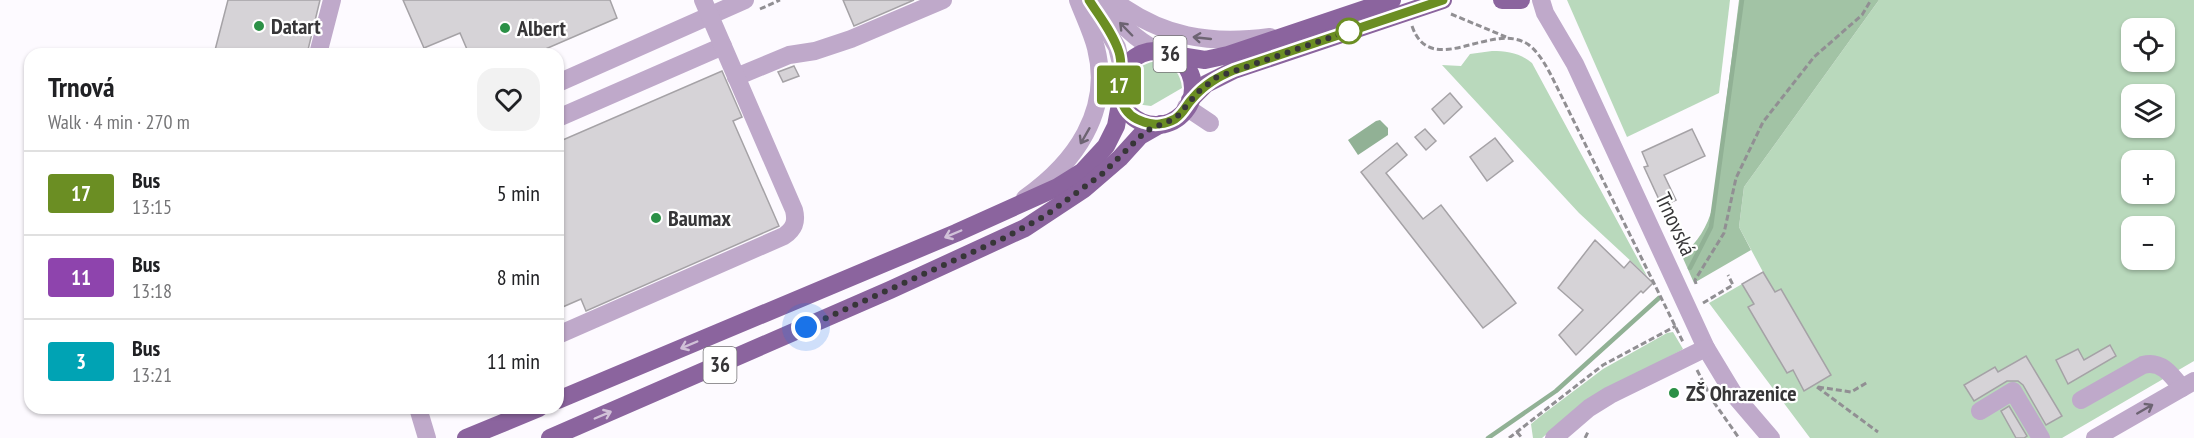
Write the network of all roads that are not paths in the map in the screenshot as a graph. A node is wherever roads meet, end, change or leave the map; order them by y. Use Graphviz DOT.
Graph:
graph roads {
  1 [pos="332,0"];
  2 [pos="745,0"];
  3 [pos="943,0"];
  4 [pos="1078,0"];
  5 [pos="1089,0"];
  6 [pos="1100,0"];
  7 [pos="1113,0"];
  8 [pos="1392,0"];
  9 [pos="1503,0"];
  10 [pos="1521,0"];
  11 [pos="1541,0"];
  12 [pos="1444,6"];
  13 [pos="706,8"];
  14 [pos="1550,22"];
  15 [pos="1302,30"];
  16 [pos="723,46"];
  17 [pos="320,48"];
  18 [pos="1165,53"];
  19 [pos="1123,72"];
  20 [pos="736,77"];
  21 [pos="564,80"];
  22 [pos="1121,99"];
  23 [pos="1188,104"];
  24 [pos="564,115"];
  25 [pos="1210,123"];
  26 [pos="1161,124"];
  27 [pos="1007,210"];
  28 [pos="564,332"];
  29 [pos="1698,352"];
  30 [pos="2188,384"];
  31 [pos="564,397"];
  32 [pos="2081,400"];
  33 [pos="1980,411"];
  34 [pos="420,414"];
  35 [pos="524,414"];
  36 [pos="427,438"];
  37 [pos="466,438"];
  38 [pos="550,438"];
  39 [pos="1554,438"];
  40 [pos="1771,438"];
  41 [pos="2041,438"];
  42 [pos="2095,438"];
  1 -- 17 [label="street"];
  2 -- 13 [label="street"];
  3 -- 20 [label="street"];
  4 -- 27 [label="street, one-way"];
  5 -- 19 [label="street"];
  18 -- 6 [label="street, one-way"];
  15 -- 7 [label="street, one-way"];
  8 -- 15 [label="main road, 36"];
  9 -- 10 [label="main road"];
  10 -- 14 [label="street, Trnovská"];
  11 -- 14 [label="street, Trnovská"];
  12 -- 23 [label="main road, 36"];
  13 -- 16 [label="street"];
  13 -- 21 [label="street"];
  14 -- 29 [label="street, Trnovská"];
  15 -- 18 [label="main road, 36"];
  16 -- 20 [label="street"];
  16 -- 24 [label="street"];
  18 -- 19 [label="main road, 36"];
  18 -- 23 [label="main road, 36"];
  19 -- 22 [label="main road, 36"];
  20 -- 28 [label="street"];
  22 -- 26 [label="main road"];
  22 -- 27 [label="main road, 36"];
  23 -- 25 [label="street"];
  23 -- 26 [label="main road, 36"];
  38 -- 26 [label="main road, 36, one-way"];
  27 -- 31 [label="main road, 36, one-way"];
  29 -- 39 [label="street"];
  29 -- 40 [label="street, Trnovská"];
  30 -- 32 [label="street"];
  42 -- 30 [label="street, one-way"];
  33 -- 41 [label="street"];
  34 -- 36 [label="street"];
  35 -- 37 [label="main road"];
}
